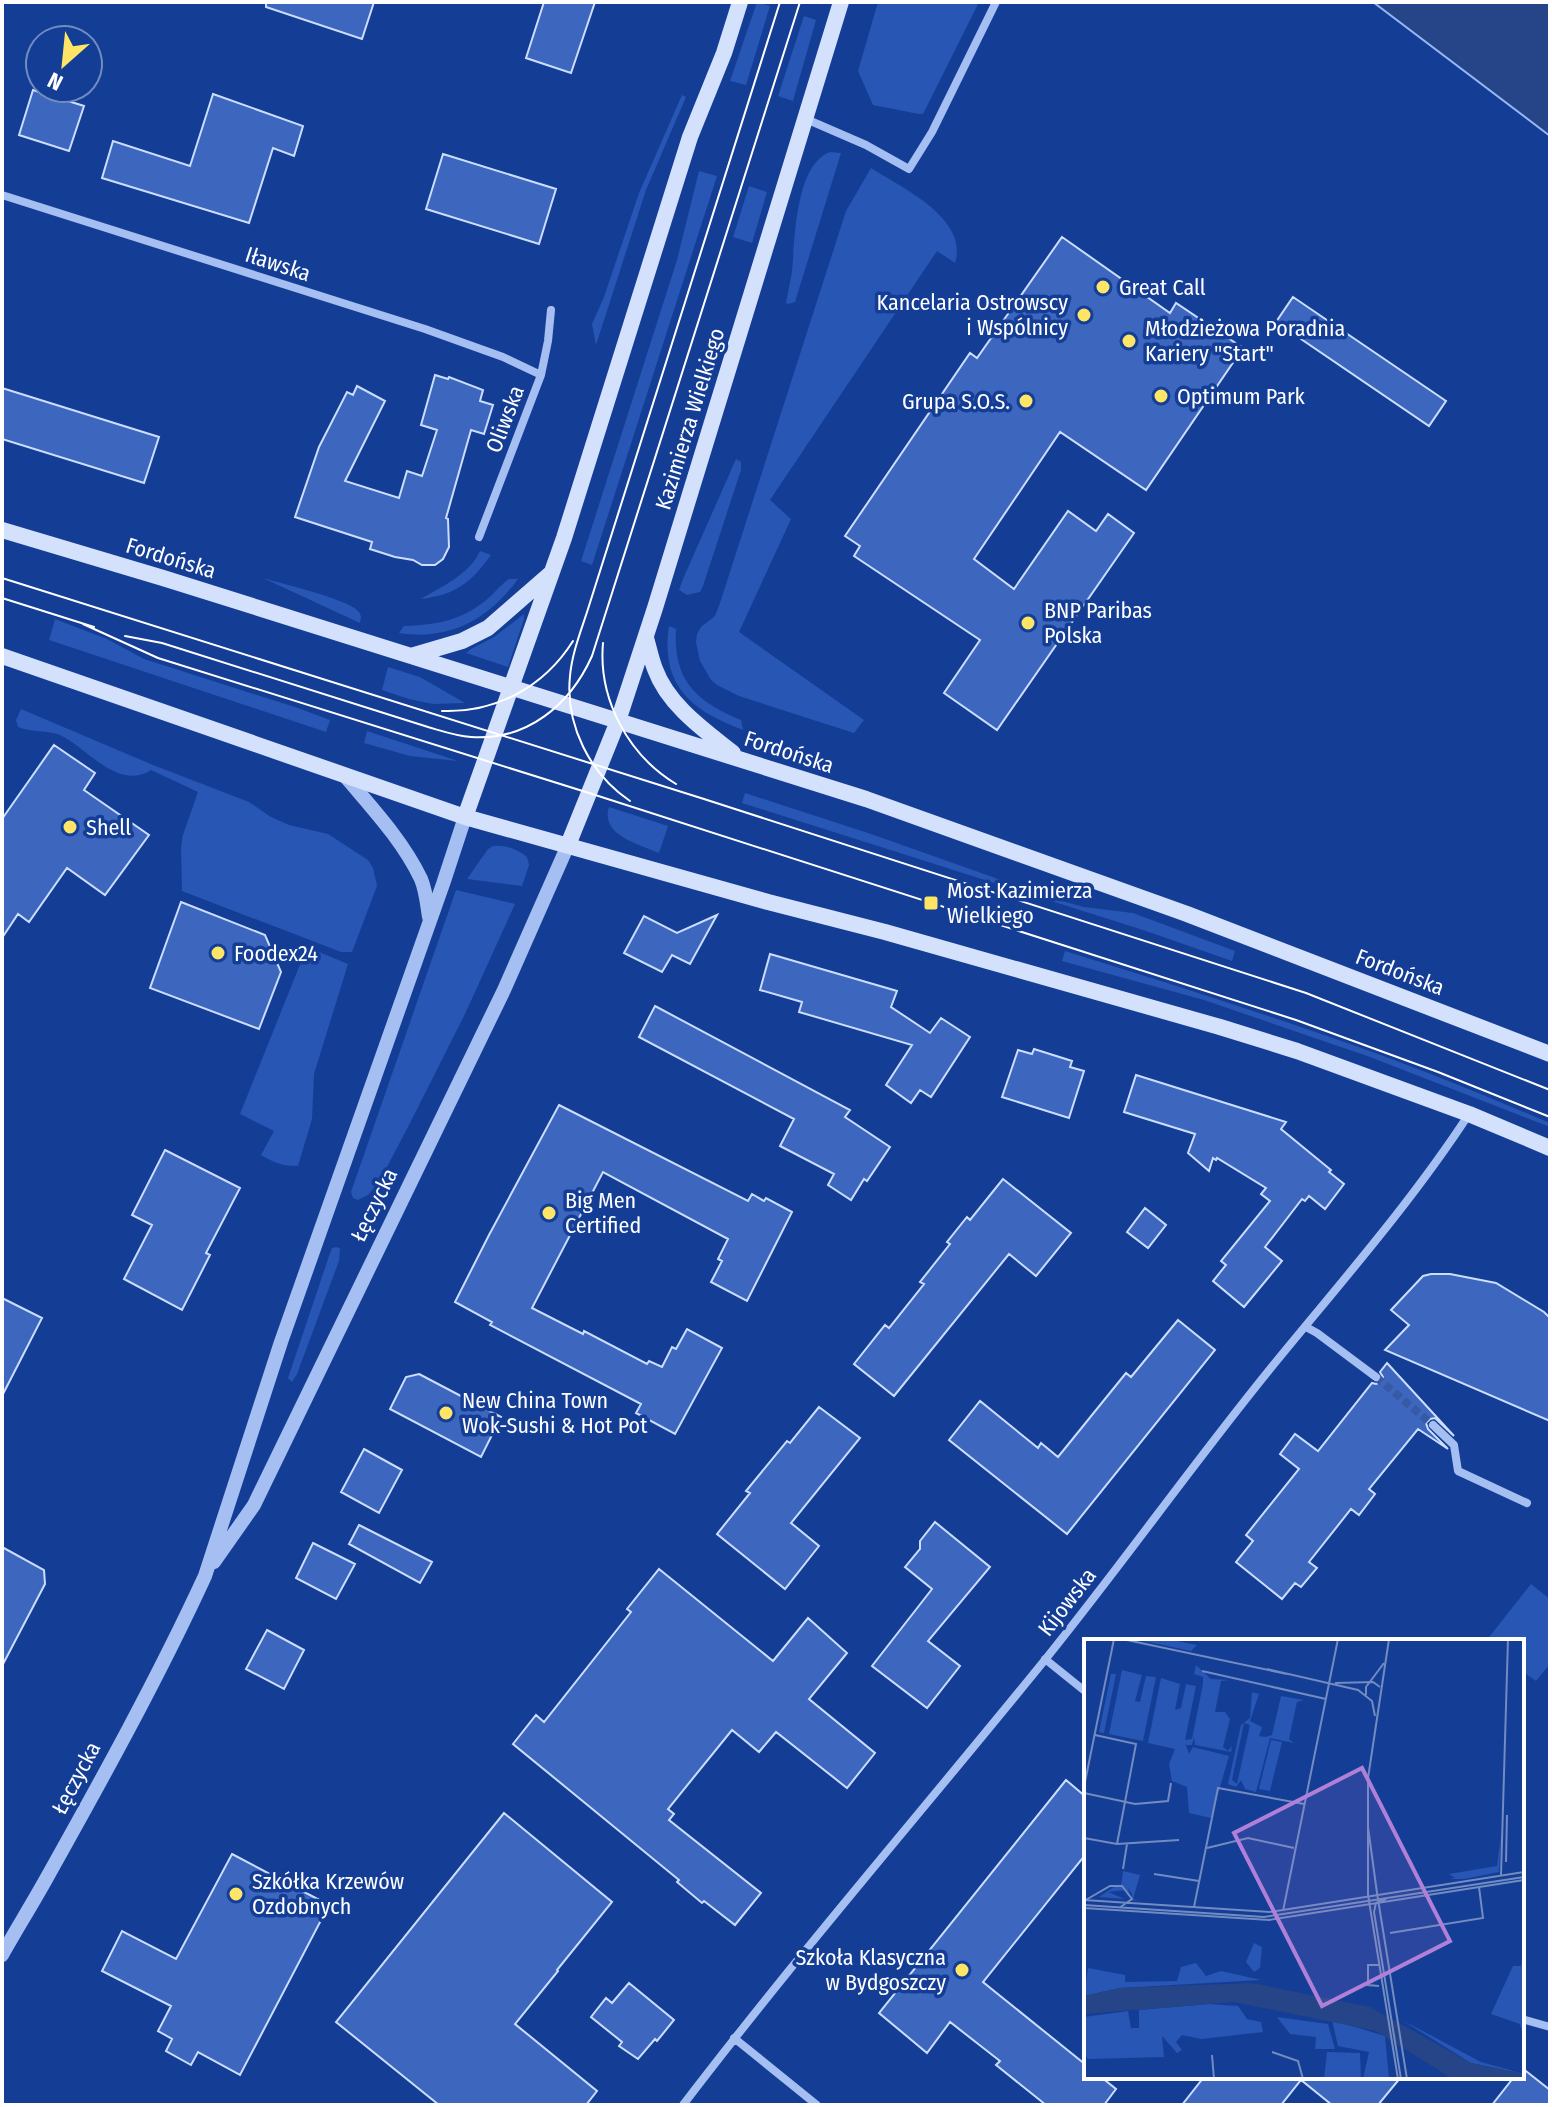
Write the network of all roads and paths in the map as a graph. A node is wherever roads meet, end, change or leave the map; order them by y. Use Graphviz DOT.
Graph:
graph roads {
  1 [pos="740,2"];
  2 [pos="841,2"];
  3 [pos="996,2"];
  4 [pos="806,119"];
  5 [pos="2,195"];
  6 [pos="551,310"];
  7 [pos="541,375"];
  8 [pos="2,530"];
  9 [pos="479,537"];
  10 [pos="552,573"];
  11 [pos="646,636"];
  12 [pos="2,656"];
  13 [pos="411,656"];
  14 [pos="511,688"];
  15 [pos="618,721"];
  16 [pos="743,761"];
  17 [pos="345,776"];
  18 [pos="465,817"];
  19 [pos="568,845"];
  20 [pos="429,921"];
  21 [pos="1550,1054"];
  22 [pos="1469,1114"];
  23 [pos="1550,1148"];
  24 [pos="1306,1327"];
  25 [pos="1376,1377"];
  26 [pos="1433,1425"];
  27 [pos="1527,1503"];
  28 [pos="205,1576"];
  29 [pos="1045,1659"];
  30 [pos="1084,1690"];
  31 [pos="2,1955"];
  32 [pos="1524,2020"];
  33 [pos="1550,2027"];
  34 [pos="734,2038"];
  35 [pos="683,2105"];
  36 [pos="817,2105"];
  1 -- 10 [label="main road"];
  2 -- 4 [label="main road, Kazimierza Wielkiego"];
  3 -- 4 [label="street"];
  4 -- 11 [label="main road, Kazimierza Wielkiego"];
  5 -- 7 [label="street, Iławska"];
  6 -- 7 [label="street, Oliwska"];
  7 -- 9 [label="street, Oliwska"];
  8 -- 13 [label="main road, Fordońska"];
  10 -- 13 [label="main road"];
  10 -- 14 [label="main road"];
  11 -- 15 [label="main road, Kazimierza Wielkiego"];
  11 -- 16 [label="main road"];
  12 -- 17 [label="main road"];
  13 -- 14 [label="main road, Fordońska"];
  14 -- 15 [label="main road, Fordońska"];
  14 -- 18 [label="main road"];
  15 -- 16 [label="main road, Fordońska"];
  15 -- 19 [label="main road, Kazimierza Wielkiego"];
  16 -- 21 [label="main road, Fordońska"];
  17 -- 18 [label="main road"];
  17 -- 20 [label="street"];
  18 -- 19 [label="main road"];
  18 -- 20 [label="street, Łęczycka"];
  19 -- 22 [label="main road"];
  19 -- 28 [label="street, Łęczycka"];
  20 -- 28 [label="street, Łęczycka"];
  22 -- 23 [label="main road"];
  22 -- 24 [label="street, Kijowska"];
  24 -- 25 [label="street"];
  24 -- 29 [label="street, Kijowska"];
  26 -- 27 [label="street"];
  28 -- 31 [label="street, Łęczycka"];
  29 -- 30 [label="street"];
  29 -- 34 [label="street, Kijowska"];
  32 -- 33 [label="street"];
  34 -- 35 [label="street, Kijowska"];
  34 -- 36 [label="street"];
}
